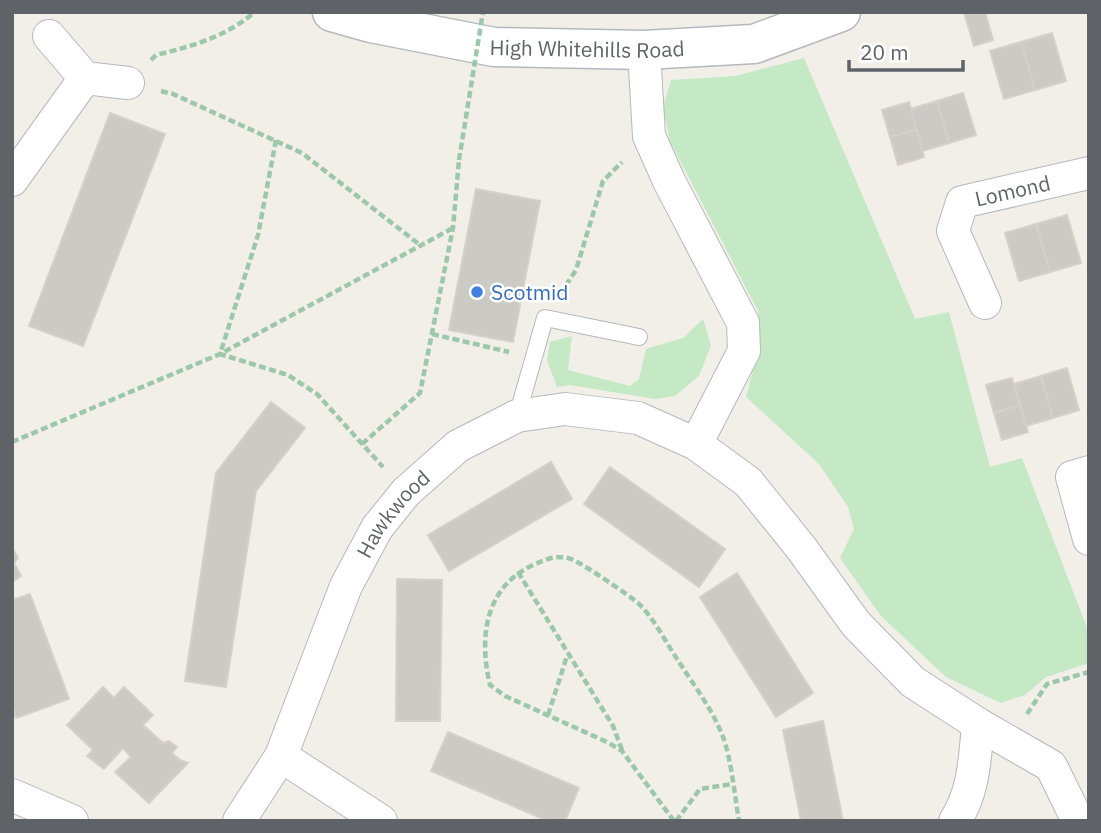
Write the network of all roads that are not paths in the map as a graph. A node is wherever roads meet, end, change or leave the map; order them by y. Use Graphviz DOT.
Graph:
graph roads {
  1 [pos="332,12"];
  2 [pos="841,12"];
  3 [pos="49,36"];
  4 [pos="644,50"];
  5 [pos="85,79"];
  6 [pos="128,83"];
  7 [pos="1089,173"];
  8 [pos="12,180"];
  9 [pos="985,303"];
  10 [pos="639,337"];
  11 [pos="517,416"];
  12 [pos="696,444"];
  13 [pos="1089,472"];
  14 [pos="1089,539"];
  15 [pos="978,724"];
  16 [pos="281,756"];
  17 [pos="12,795"];
  18 [pos="72,821"];
  19 [pos="239,821"];
  20 [pos="381,821"];
  21 [pos="955,821"];
  22 [pos="1078,821"];
  1 -- 4 [label="street, High Whitehills Road"];
  2 -- 4 [label="street, High Whitehills Road"];
  3 -- 5 [label="street"];
  4 -- 12 [label="street"];
  5 -- 6 [label="street"];
  5 -- 8 [label="street"];
  7 -- 9 [label="street, Lomond"];
  10 -- 11 [label="lane"];
  11 -- 12 [label="street, Hawkwood"];
  11 -- 16 [label="street, Hawkwood"];
  12 -- 15 [label="street, Hawkwood"];
  13 -- 14 [label="street"];
  15 -- 21 [label="street"];
  15 -- 22 [label="street, Hawkwood"];
  16 -- 19 [label="street, Hawkwood"];
  16 -- 20 [label="street"];
  17 -- 18 [label="street"];
}
